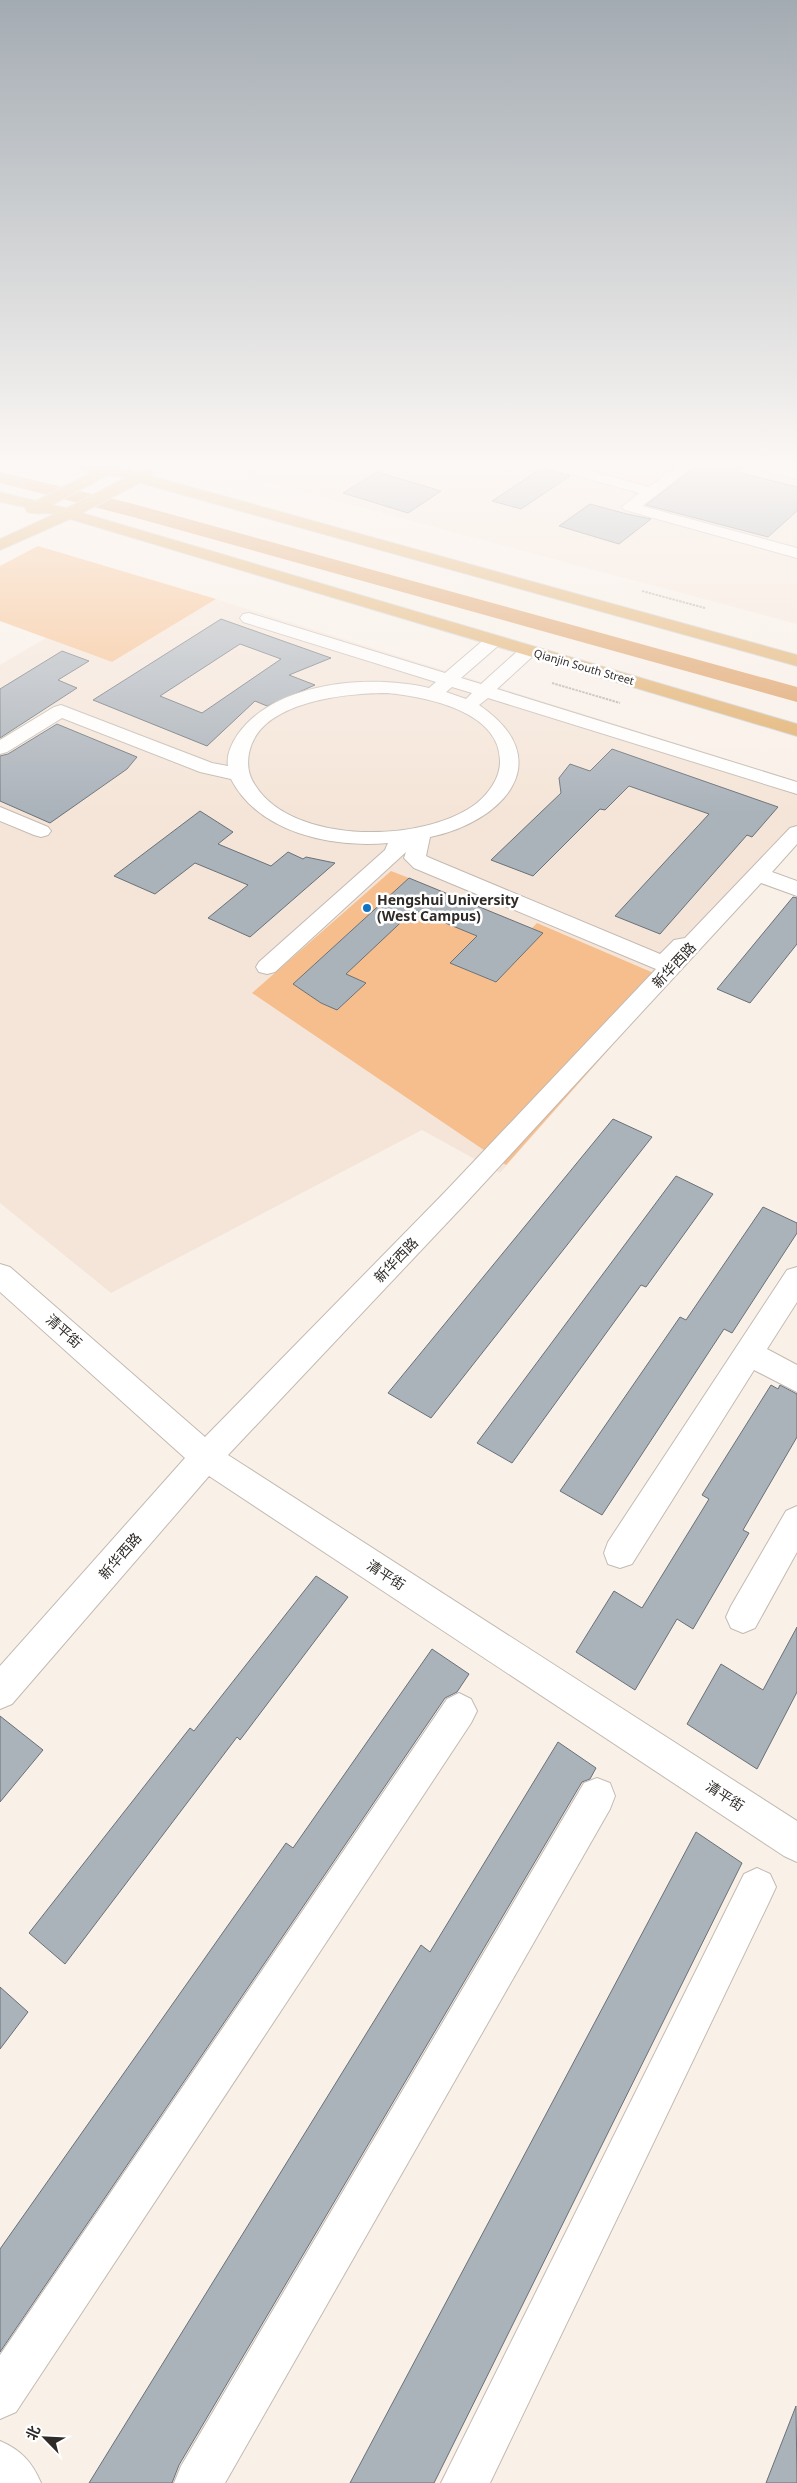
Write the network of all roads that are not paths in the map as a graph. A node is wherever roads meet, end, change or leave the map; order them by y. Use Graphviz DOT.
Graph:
graph roads {
  1 [pos="307,583"];
  2 [pos="517,583"];
  3 [pos="249,618"];
  4 [pos="493,640"];
  5 [pos="528,651"];
  6 [pos="797,661"];
  7 [pos="448,680"];
  8 [pos="485,691"];
  9 [pos="432,694"];
  10 [pos="468,707"];
  11 [pos="797,730"];
  12 [pos="0,748"];
  13 [pos="238,774"];
  14 [pos="797,788"];
  15 [pos="0,813"];
  16 [pos="797,821"];
  17 [pos="40,831"];
  18 [pos="797,832"];
  19 [pos="411,835"];
  20 [pos="758,874"];
  21 [pos="797,889"];
  22 [pos="267,966"];
  23 [pos="0,1274"];
  24 [pos="797,1278"];
  25 [pos="748,1354"];
  26 [pos="797,1379"];
  27 [pos="206,1457"];
  28 [pos="797,1521"];
  29 [pos="620,1553"];
  30 [pos="743,1617"];
  31 [pos="0,1692"];
  32 [pos="458,1710"];
  33 [pos="597,1796"];
  34 [pos="797,1843"];
  35 [pos="757,1887"];
  36 [pos="0,2396"];
  37 [pos="0,2465"];
  38 [pos="17,2483"];
  39 [pos="198,2483"];
  40 [pos="465,2483"];
  1 -- 4 [label="main road, Qianjin South Street"];
  2 -- 6 [label="main road"];
  3 -- 7 [label="street"];
  4 -- 5 [label="main road, Qianjin South Street"];
  4 -- 7 [label="street"];
  5 -- 8 [label="street"];
  5 -- 11 [label="main road, Qianjin South Street"];
  7 -- 8 [label="street"];
  7 -- 9 [label="street"];
  8 -- 10 [label="street"];
  8 -- 14 [label="street"];
  9 -- 10 [label="street"];
  9 -- 13 [label="street"];
  10 -- 19 [label="street"];
  12 -- 13 [label="street"];
  13 -- 19 [label="street"];
  15 -- 17 [label="street"];
  16 -- 19 [label="street"];
  18 -- 20 [label="street, 新华西路"];
  19 -- 22 [label="street"];
  20 -- 21 [label="street"];
  20 -- 27 [label="street, 新华西路"];
  23 -- 27 [label="street, 清平街"];
  24 -- 25 [label="street"];
  25 -- 26 [label="street"];
  25 -- 29 [label="street"];
  27 -- 31 [label="street, 新华西路"];
  27 -- 34 [label="street, 清平街"];
  28 -- 30 [label="street"];
  32 -- 36 [label="street"];
  33 -- 39 [label="street"];
  35 -- 40 [label="street"];
  37 -- 38 [label="street"];
}
